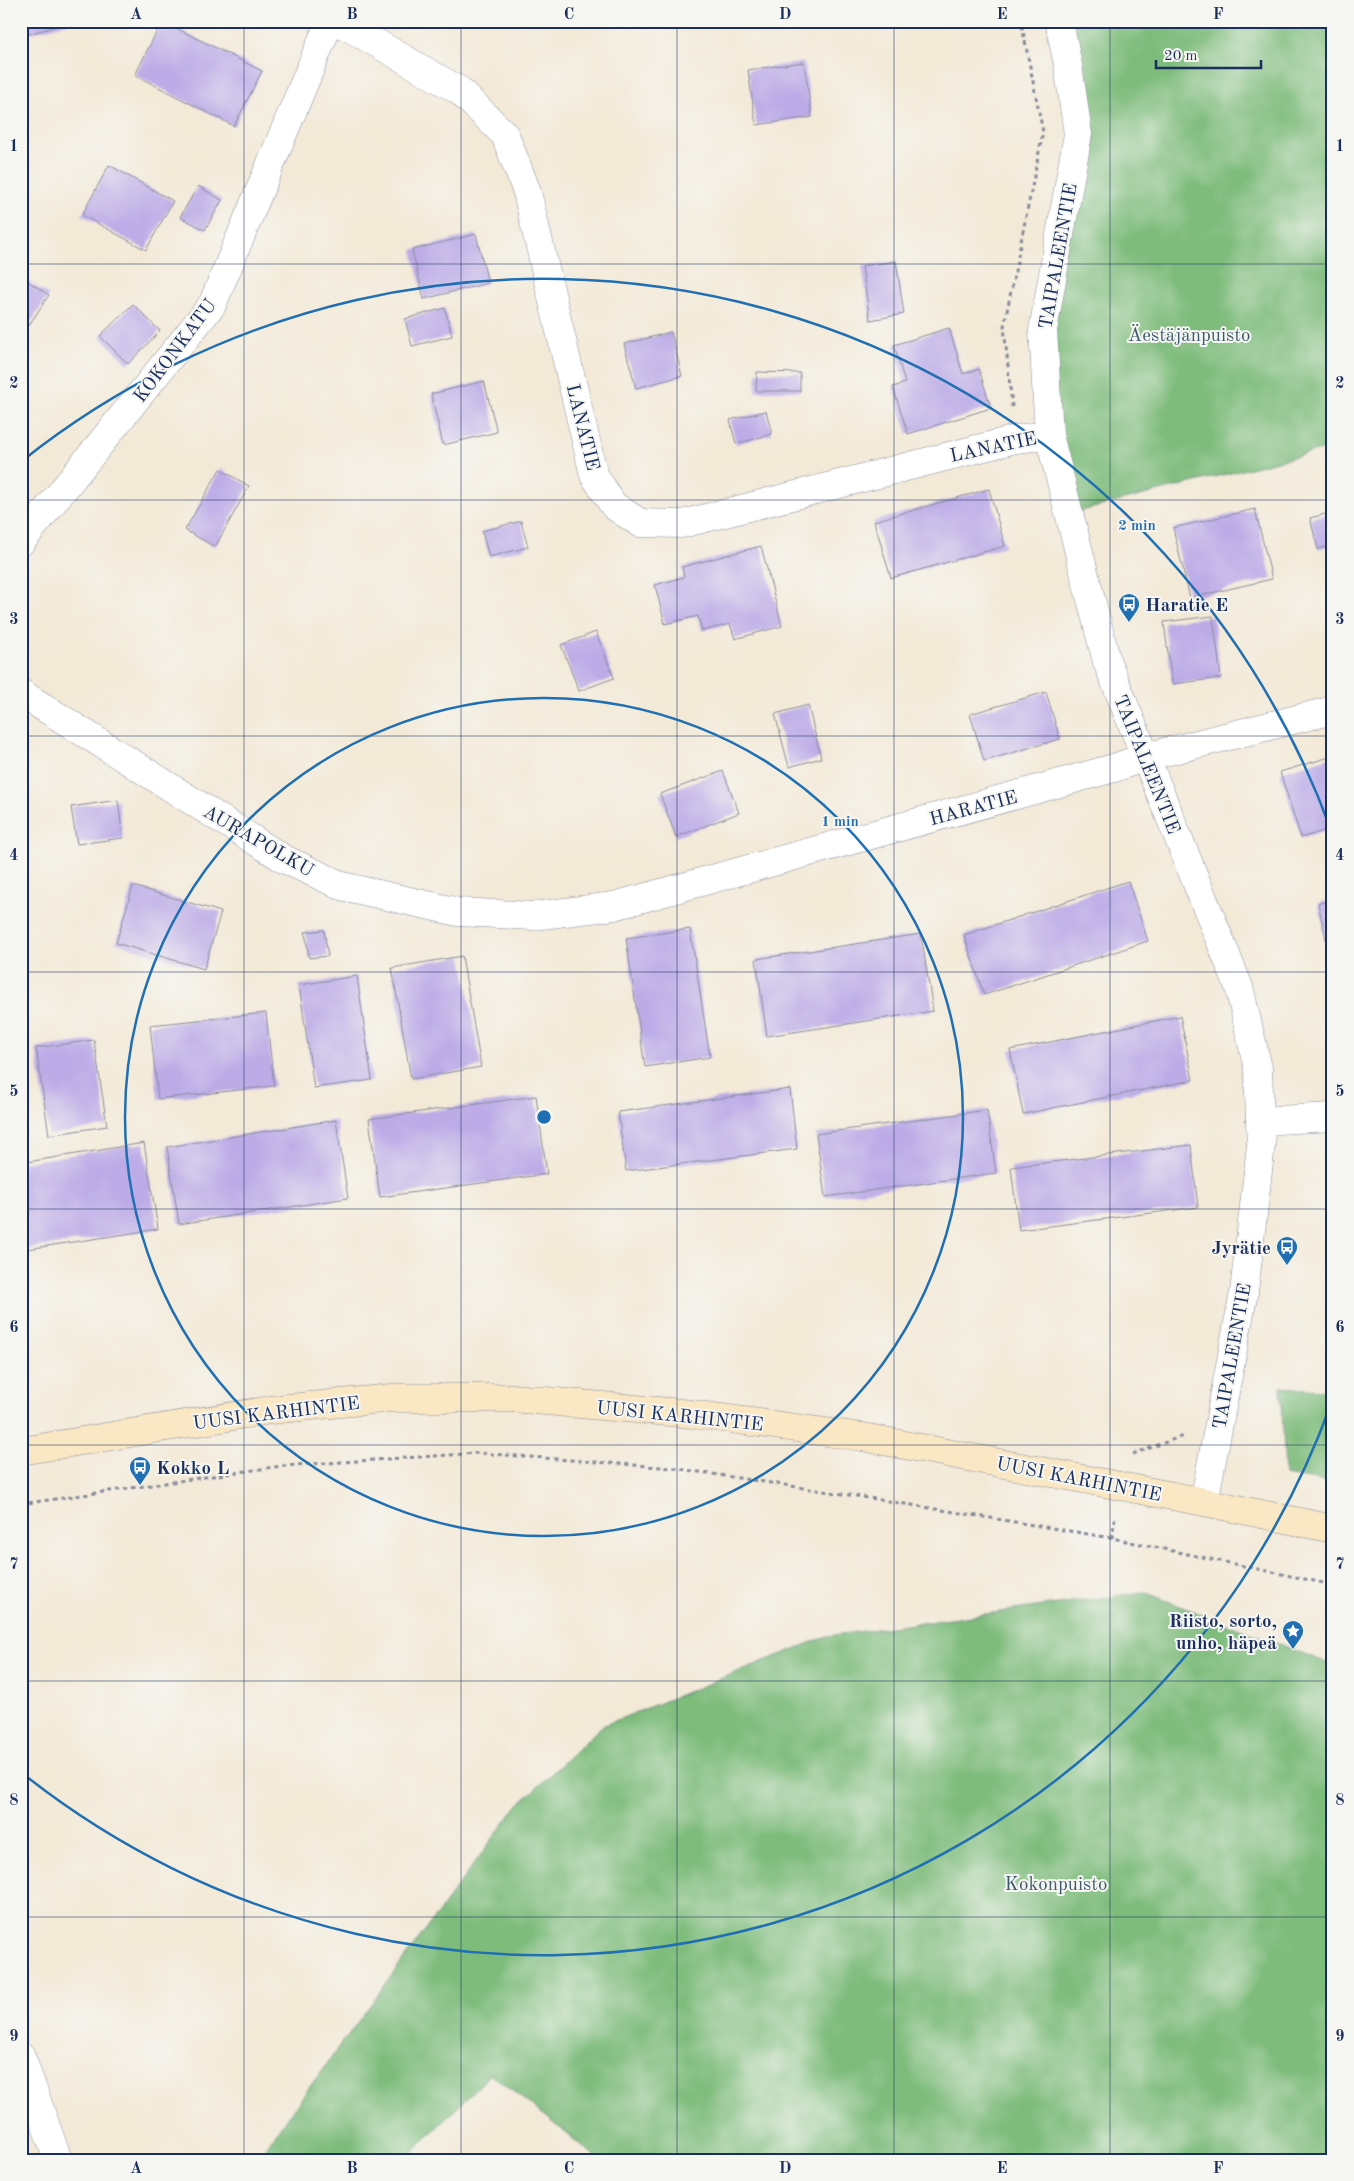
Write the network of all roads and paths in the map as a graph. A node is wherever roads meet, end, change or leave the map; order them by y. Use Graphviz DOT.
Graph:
graph roads {
  1 [pos="330,21"];
  2 [pos="338,21"];
  3 [pos="1059,21"];
  4 [pos="1049,434"];
  5 [pos="21,542"];
  6 [pos="21,693"];
  7 [pos="1333,710"];
  8 [pos="1145,757"];
  9 [pos="614,906"];
  10 [pos="1333,1117"];
  11 [pos="1260,1121"];
  12 [pos="21,1451"];
  13 [pos="1204,1502"];
  14 [pos="21,1504"];
  15 [pos="1333,1529"];
  16 [pos="1333,1585"];
  17 [pos="21,2056"];
  18 [pos="58,2160"];
  1 -- 5 [label="street, KOKONKATU"];
  2 -- 4 [label="street, LANATIE"];
  3 -- 4 [label="street, TAIPALEENTIE"];
  4 -- 8 [label="street, TAIPALEENTIE"];
  6 -- 9 [label="street, AURAPOLKU"];
  7 -- 8 [label="street, HARATIE"];
  8 -- 9 [label="street, HARATIE"];
  8 -- 11 [label="street, TAIPALEENTIE"];
  10 -- 11 [label="street"];
  11 -- 13 [label="street, TAIPALEENTIE"];
  12 -- 13 [label="street, UUSI KARHINTIE"];
  13 -- 15 [label="street, UUSI KARHINTIE"];
  14 -- 16 [label="path"];
  17 -- 18 [label="street"];
}
